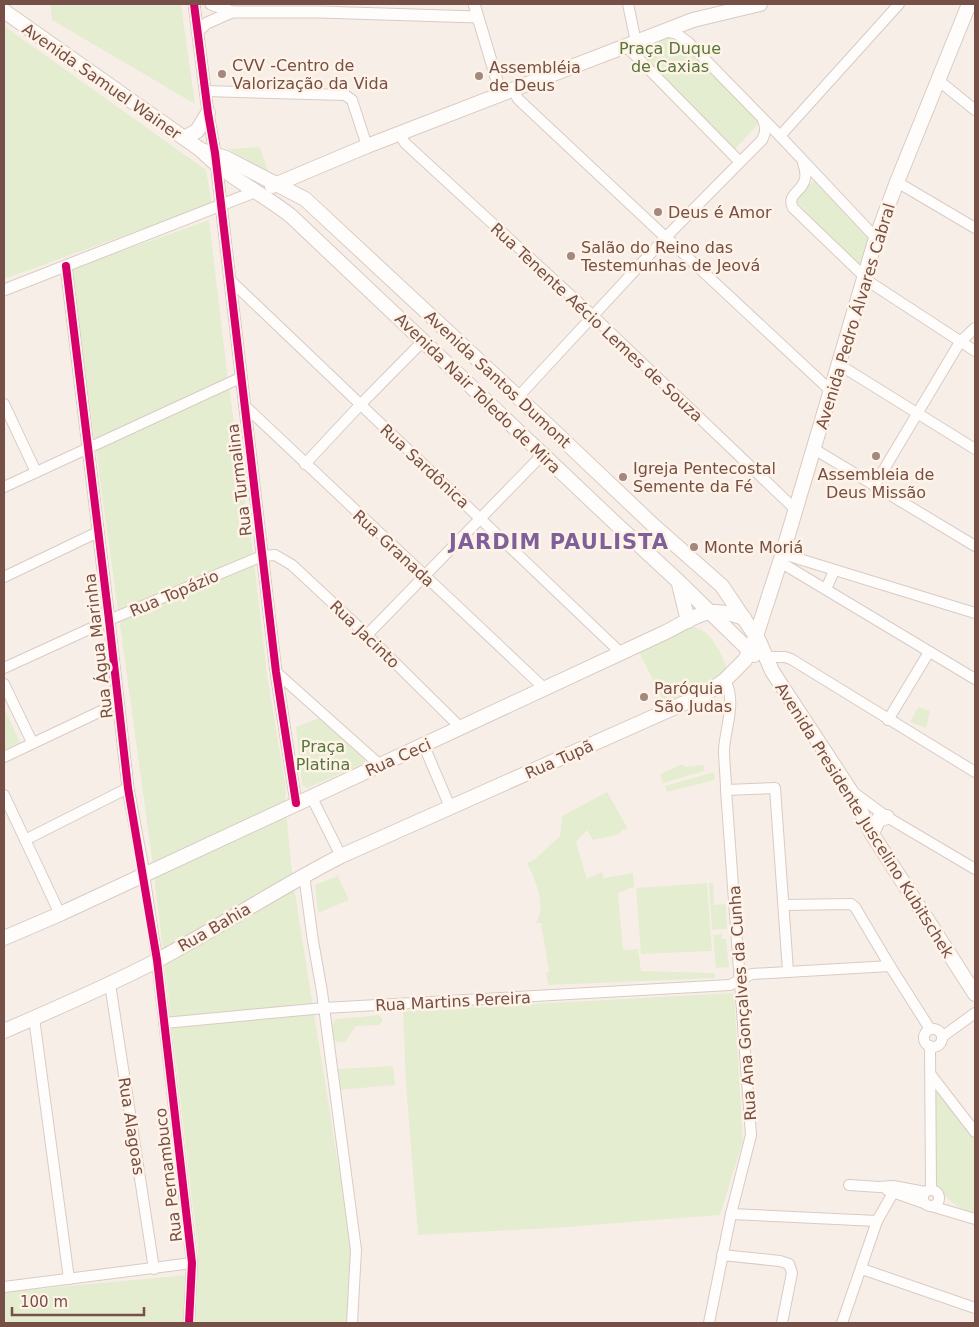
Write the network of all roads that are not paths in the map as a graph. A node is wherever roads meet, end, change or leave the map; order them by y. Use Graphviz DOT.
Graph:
graph roads {
  1 [pos="194,4"];
  2 [pos="211,4"];
  3 [pos="474,4"];
  4 [pos="628,4"];
  5 [pos="760,4"];
  6 [pos="899,4"];
  7 [pos="971,4"];
  8 [pos="4,11"];
  9 [pos="232,12"];
  10 [pos="477,17"];
  11 [pos="663,31"];
  12 [pos="197,32"];
  13 [pos="631,44"];
  14 [pos="938,80"];
  15 [pos="205,91"];
  16 [pos="507,92"];
  17 [pos="975,110"];
  18 [pos="208,113"];
  19 [pos="763,119"];
  20 [pos="402,133"];
  21 [pos="780,136"];
  22 [pos="184,138"];
  23 [pos="367,146"];
  24 [pos="210,156"];
  25 [pos="802,160"];
  26 [pos="739,161"];
  27 [pos="897,182"];
  28 [pos="278,184"];
  29 [pos="825,184"];
  30 [pos="804,185"];
  31 [pos="257,191"];
  32 [pos="277,205"];
  33 [pos="220,207"];
  34 [pos="975,228"];
  35 [pos="666,237"];
  36 [pos="876,238"];
  37 [pos="66,266"];
  38 [pos="864,278"];
  39 [pos="230,280"];
  40 [pos="4,290"];
  41 [pos="594,316"];
  42 [pos="975,328"];
  43 [pos="423,341"];
  44 [pos="960,342"];
  45 [pos="975,351"];
  46 [pos="838,364"];
  47 [pos="488,368"];
  48 [pos="240,378"];
  49 [pos="469,384"];
  50 [pos="831,391"];
  51 [pos="518,397"];
  52 [pos="4,404"];
  53 [pos="244,405"];
  54 [pos="360,405"];
  55 [pos="917,413"];
  56 [pos="814,449"];
  57 [pos="975,449"];
  58 [pos="88,450"];
  59 [pos="542,454"];
  60 [pos="305,464"];
  61 [pos="36,472"];
  62 [pos="874,486"];
  63 [pos="4,487"];
  64 [pos="796,510"];
  65 [pos="480,518"];
  66 [pos="613,521"];
  67 [pos="653,525"];
  68 [pos="98,532"];
  69 [pos="975,546"];
  70 [pos="262,556"];
  71 [pos="782,558"];
  72 [pos="834,571"];
  73 [pos="425,576"];
  74 [pos="4,577"];
  75 [pos="678,581"];
  76 [pos="826,590"];
  77 [pos="709,612"];
  78 [pos="975,613"];
  79 [pos="744,618"];
  80 [pos="110,620"];
  81 [pos="688,621"];
  82 [pos="367,635"];
  83 [pos="756,636"];
  84 [pos="750,650"];
  85 [pos="929,652"];
  86 [pos="621,654"];
  87 [pos="767,657"];
  88 [pos="4,668"];
  89 [pos="772,671"];
  90 [pos="276,672"];
  91 [pos="975,679"];
  92 [pos="725,680"];
  93 [pos="4,684"];
  94 [pos="545,689"];
  95 [pos="118,703"];
  96 [pos="888,720"];
  97 [pos="461,728"];
  98 [pos="32,742"];
  99 [pos="424,746"];
  100 [pos="4,757"];
  101 [pos="380,766"];
  102 [pos="975,772"];
  103 [pos="128,788"];
  104 [pos="726,790"];
  105 [pos="850,790"];
  106 [pos="4,795"];
  107 [pos="311,796"];
  108 [pos="296,804"];
  109 [pos="450,807"];
  110 [pos="888,818"];
  111 [pos="872,834"];
  112 [pos="25,840"];
  113 [pos="341,856"];
  114 [pos="975,869"];
  115 [pos="144,874"];
  116 [pos="304,875"];
  117 [pos="784,905"];
  118 [pos="60,914"];
  119 [pos="4,938"];
  120 [pos="157,960"];
  121 [pos="890,966"];
  122 [pos="788,971"];
  123 [pos="741,979"];
  124 [pos="110,984"];
  125 [pos="975,994"];
  126 [pos="324,1008"];
  127 [pos="975,1013"];
  128 [pos="34,1018"];
  129 [pos="164,1023"];
  130 [pos="930,1029"];
  131 [pos="4,1031"];
  132 [pos="942,1037"];
  133 [pos="930,1046"];
  134 [pos="931,1076"];
  135 [pos="975,1132"];
  136 [pos="849,1185"];
  137 [pos="893,1190"];
  138 [pos="931,1191"];
  139 [pos="928,1204"];
  140 [pos="957,1212"];
  141 [pos="731,1214"];
  142 [pos="975,1219"];
  143 [pos="878,1221"];
  144 [pos="722,1255"];
  145 [pos="192,1263"];
  146 [pos="154,1269"];
  147 [pos="862,1269"];
  148 [pos="69,1279"];
  149 [pos="4,1287"];
  150 [pos="975,1308"];
  151 [pos="189,1323"];
  152 [pos="352,1323"];
  153 [pos="709,1323"];
  154 [pos="782,1323"];
  155 [pos="842,1323"];
  1 -- 12 [label="street, Rua Turmalina"];
  2 -- 9 [label="street"];
  3 -- 10 [label="street"];
  4 -- 13 [label="street"];
  5 -- 11 [label="main road"];
  6 -- 21 [label="street"];
  7 -- 14 [label="main road, Avenida Pedro Álvares Cabral"];
  8 -- 22 [label="main road, Avenida Samuel Wainer"];
  9 -- 10 [label="street"];
  9 -- 12 [label="street"];
  10 -- 16 [label="street"];
  11 -- 13 [label="main road"];
  11 -- 19 [label="street"];
  12 -- 15 [label="street, Rua Turmalina"];
  13 -- 16 [label="main road"];
  13 -- 26 [label="street"];
  14 -- 17 [label="street"];
  14 -- 27 [label="main road, Avenida Pedro Álvares Cabral"];
  15 -- 18 [label="street, Rua Turmalina"];
  15 -- 23 [label="street"];
  16 -- 20 [label="main road"];
  16 -- 35 [label="street"];
  18 -- 22 [label="main road"];
  18 -- 24 [label="street, Rua Turmalina"];
  19 -- 21 [label="street"];
  19 -- 26 [label="street"];
  20 -- 23 [label="main road"];
  20 -- 41 [label="street, Rua Tenente Aécio Lemes de Souza"];
  21 -- 25 [label="street"];
  22 -- 24 [label="main road, Avenida Samuel Wainer"];
  23 -- 28 [label="main road"];
  24 -- 28 [label="main road, Avenida Santos Dumont"];
  24 -- 31 [label="main road"];
  24 -- 33 [label="street, Rua Turmalina"];
  25 -- 29 [label="street"];
  25 -- 30 [label="street"];
  26 -- 35 [label="street"];
  27 -- 34 [label="street"];
  27 -- 36 [label="main road, Avenida Pedro Álvares Cabral"];
  28 -- 31 [label="main road"];
  28 -- 32 [label="main road"];
  28 -- 47 [label="main road, Avenida Santos Dumont"];
  29 -- 30 [label="street"];
  29 -- 36 [label="street"];
  30 -- 38 [label="street"];
  31 -- 32 [label="main road, Avenida Nair Toledo de Mira"];
  31 -- 33 [label="street"];
  32 -- 43 [label="main road, Avenida Nair Toledo de Mira"];
  33 -- 37 [label="street"];
  33 -- 39 [label="street, Rua Turmalina"];
  35 -- 41 [label="street"];
  35 -- 50 [label="street"];
  36 -- 38 [label="main road, Avenida Pedro Álvares Cabral"];
  37 -- 40 [label="street"];
  37 -- 58 [label="street, Rua Água Marinha"];
  38 -- 44 [label="street"];
  38 -- 46 [label="main road, Avenida Pedro Álvares Cabral"];
  39 -- 48 [label="street, Rua Turmalina"];
  39 -- 54 [label="street, Rua Sardônica"];
  41 -- 51 [label="street"];
  41 -- 64 [label="street, Rua Tenente Aécio Lemes de Souza"];
  42 -- 44 [label="street"];
  43 -- 49 [label="main road, Avenida Nair Toledo de Mira"];
  43 -- 54 [label="street"];
  44 -- 45 [label="street"];
  44 -- 55 [label="street"];
  46 -- 50 [label="main road, Avenida Pedro Álvares Cabral"];
  46 -- 55 [label="street"];
  47 -- 49 [label="main road"];
  47 -- 51 [label="main road, Avenida Santos Dumont"];
  48 -- 53 [label="street, Rua Turmalina"];
  48 -- 58 [label="street"];
  49 -- 59 [label="main road, Avenida Nair Toledo de Mira"];
  50 -- 56 [label="main road, Avenida Pedro Álvares Cabral"];
  51 -- 67 [label="main road, Avenida Santos Dumont"];
  52 -- 61 [label="street"];
  53 -- 60 [label="street, Rua Granada"];
  53 -- 70 [label="street, Rua Turmalina"];
  54 -- 60 [label="street"];
  54 -- 65 [label="street, Rua Sardônica"];
  55 -- 57 [label="street"];
  55 -- 62 [label="street"];
  56 -- 62 [label="street"];
  56 -- 64 [label="main road, Avenida Pedro Álvares Cabral"];
  58 -- 61 [label="street"];
  58 -- 68 [label="street, Rua Água Marinha"];
  59 -- 65 [label="street"];
  59 -- 66 [label="main road, Avenida Nair Toledo de Mira"];
  60 -- 73 [label="street, Rua Granada"];
  61 -- 63 [label="street"];
  62 -- 69 [label="street"];
  64 -- 71 [label="main road, Avenida Pedro Álvares Cabral"];
  65 -- 73 [label="street"];
  65 -- 86 [label="street, Rua Sardônica"];
  66 -- 67 [label="main road"];
  66 -- 75 [label="main road, Avenida Nair Toledo de Mira"];
  67 -- 79 [label="main road, Avenida Santos Dumont"];
  68 -- 74 [label="street"];
  68 -- 80 [label="street, Rua Água Marinha"];
  70 -- 80 [label="street, Rua Topázio"];
  70 -- 82 [label="street, Rua Jacinto"];
  70 -- 90 [label="street, Rua Turmalina"];
  71 -- 72 [label="street"];
  71 -- 76 [label="street"];
  71 -- 83 [label="main road, Avenida Pedro Álvares Cabral"];
  72 -- 76 [label="street"];
  72 -- 78 [label="street"];
  73 -- 82 [label="street"];
  73 -- 94 [label="street, Rua Granada"];
  75 -- 77 [label="main road"];
  75 -- 81 [label="main road"];
  76 -- 85 [label="street"];
  77 -- 79 [label="main road"];
  77 -- 81 [label="main road, Rua Ceci"];
  77 -- 84 [label="main road"];
  79 -- 83 [label="main road, Avenida Santos Dumont"];
  80 -- 88 [label="street, Rua Topázio"];
  80 -- 95 [label="street, Rua Água Marinha"];
  81 -- 86 [label="main road, Rua Ceci"];
  82 -- 97 [label="street, Rua Jacinto"];
  83 -- 84 [label="main road, Rua Tupã"];
  83 -- 87 [label="main road, Avenida Presidente Juscelino Kubitschek"];
  84 -- 89 [label="main road, Avenida Presidente Juscelino Kubitschek"];
  84 -- 92 [label="main road, Rua Tupã"];
  85 -- 91 [label="street"];
  85 -- 96 [label="street"];
  86 -- 94 [label="main road, Rua Ceci"];
  87 -- 89 [label="main road, Avenida Presidente Juscelino Kubitschek"];
  87 -- 96 [label="street"];
  89 -- 105 [label="main road, Avenida Presidente Juscelino Kubitschek"];
  90 -- 101 [label="street"];
  90 -- 108 [label="street, Rua Turmalina"];
  92 -- 104 [label="street, Rua Ana Gonçalves da Cunha"];
  92 -- 109 [label="main road, Rua Tupã"];
  93 -- 98 [label="street"];
  94 -- 97 [label="main road, Rua Ceci"];
  95 -- 98 [label="street"];
  95 -- 103 [label="street, Rua Água Marinha"];
  96 -- 102 [label="street"];
  97 -- 99 [label="main road, Rua Ceci"];
  98 -- 100 [label="street"];
  99 -- 101 [label="main road, Rua Ceci"];
  99 -- 109 [label="street"];
  101 -- 107 [label="main road, Rua Ceci"];
  103 -- 112 [label="street"];
  103 -- 115 [label="street, Rua Água Marinha"];
  104 -- 117 [label="street"];
  104 -- 123 [label="street, Rua Ana Gonçalves da Cunha"];
  105 -- 110 [label="street"];
  105 -- 111 [label="main road, Avenida Presidente Juscelino Kubitschek"];
  106 -- 112 [label="street"];
  107 -- 108 [label="main road, Rua Ceci"];
  107 -- 113 [label="street"];
  108 -- 115 [label="main road, Rua Ceci"];
  109 -- 113 [label="main road, Rua Tupã"];
  110 -- 111 [label="main road"];
  110 -- 114 [label="street"];
  111 -- 125 [label="main road, Avenida Presidente Juscelino Kubitschek"];
  112 -- 118 [label="street"];
  113 -- 116 [label="main road, Rua Bahia"];
  115 -- 118 [label="main road, Rua Ceci"];
  115 -- 120 [label="street, Rua Água Marinha"];
  116 -- 120 [label="main road, Rua Bahia"];
  116 -- 126 [label="street"];
  117 -- 121 [label="street"];
  117 -- 122 [label="street"];
  118 -- 119 [label="main road, Rua Ceci"];
  120 -- 124 [label="main road, Rua Bahia"];
  120 -- 129 [label="street, Rua Água Marinha"];
  121 -- 122 [label="street, Rua Martins Pereira"];
  121 -- 130 [label="street"];
  122 -- 123 [label="street, Rua Martins Pereira"];
  123 -- 126 [label="street, Rua Martins Pereira"];
  123 -- 141 [label="street, Rua Ana Gonçalves da Cunha"];
  124 -- 128 [label="main road, Rua Bahia"];
  124 -- 146 [label="street, Rua Alagoas"];
  126 -- 129 [label="street, Rua Martins Pereira"];
  126 -- 152 [label="street"];
  127 -- 132 [label="street"];
  128 -- 131 [label="main road, Rua Bahia"];
  128 -- 148 [label="street"];
  129 -- 145 [label="street, Rua Pernambuco"];
  130 -- 132 [label="street"];
  130 -- 133 [label="street"];
  132 -- 133 [label="street"];
  133 -- 134 [label="street"];
  134 -- 135 [label="street"];
  134 -- 138 [label="street"];
  136 -- 137 [label="street"];
  137 -- 138 [label="street"];
  137 -- 139 [label="street"];
  137 -- 143 [label="street"];
  138 -- 139 [label="street"];
  138 -- 139 [label="street"];
  138 -- 140 [label="street"];
  139 -- 140 [label="street"];
  140 -- 142 [label="street"];
  141 -- 143 [label="street"];
  141 -- 144 [label="street, Rua Ana Gonçalves da Cunha"];
  143 -- 147 [label="street"];
  144 -- 153 [label="street, Rua Ana Gonçalves da Cunha"];
  144 -- 154 [label="street"];
  145 -- 146 [label="street"];
  145 -- 151 [label="street, Rua Pernambuco"];
  146 -- 148 [label="street"];
  147 -- 150 [label="street"];
  147 -- 155 [label="street"];
  148 -- 149 [label="street"];
}
